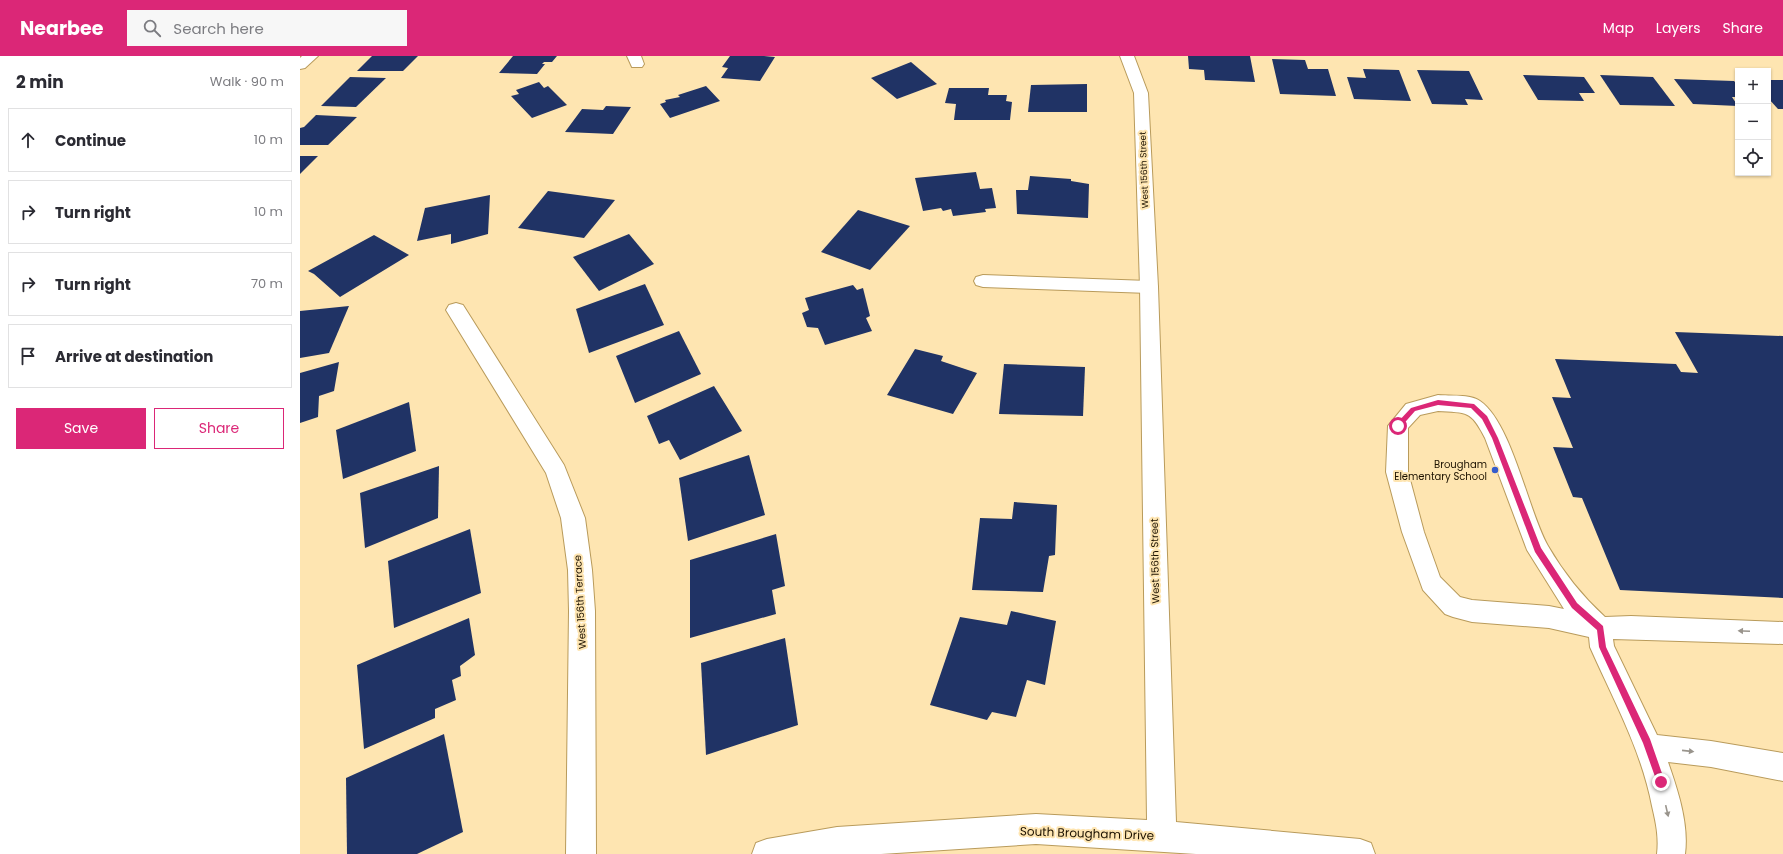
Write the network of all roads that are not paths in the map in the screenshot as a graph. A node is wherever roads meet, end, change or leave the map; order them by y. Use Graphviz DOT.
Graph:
graph roads {
  1 [pos="310,56"];
  2 [pos="1127,56"];
  3 [pos="300,65"];
  4 [pos="983,281"];
  5 [pos="1149,287"];
  6 [pos="456,310"];
  7 [pos="1600,628"];
  8 [pos="1783,633"];
  9 [pos="1649,747"];
  10 [pos="1783,767"];
  11 [pos="1162,836"];
  12 [pos="581,854"];
  13 [pos="767,854"];
  14 [pos="1360,854"];
  15 [pos="1671,854"];
  1 -- 3 [label="street"];
  2 -- 5 [label="street, West 156th Street"];
  4 -- 5 [label="street"];
  5 -- 11 [label="street, West 156th Street"];
  6 -- 12 [label="street, West 156th Terrace"];
  7 -- 7 [label="lane"];
  8 -- 7 [label="lane, one-way"];
  7 -- 9 [label="lane"];
  9 -- 10 [label="lane, one-way"];
  9 -- 15 [label="lane, one-way"];
  11 -- 13 [label="street, South Brougham Drive"];
  11 -- 14 [label="street, South Brougham Drive"];
}
